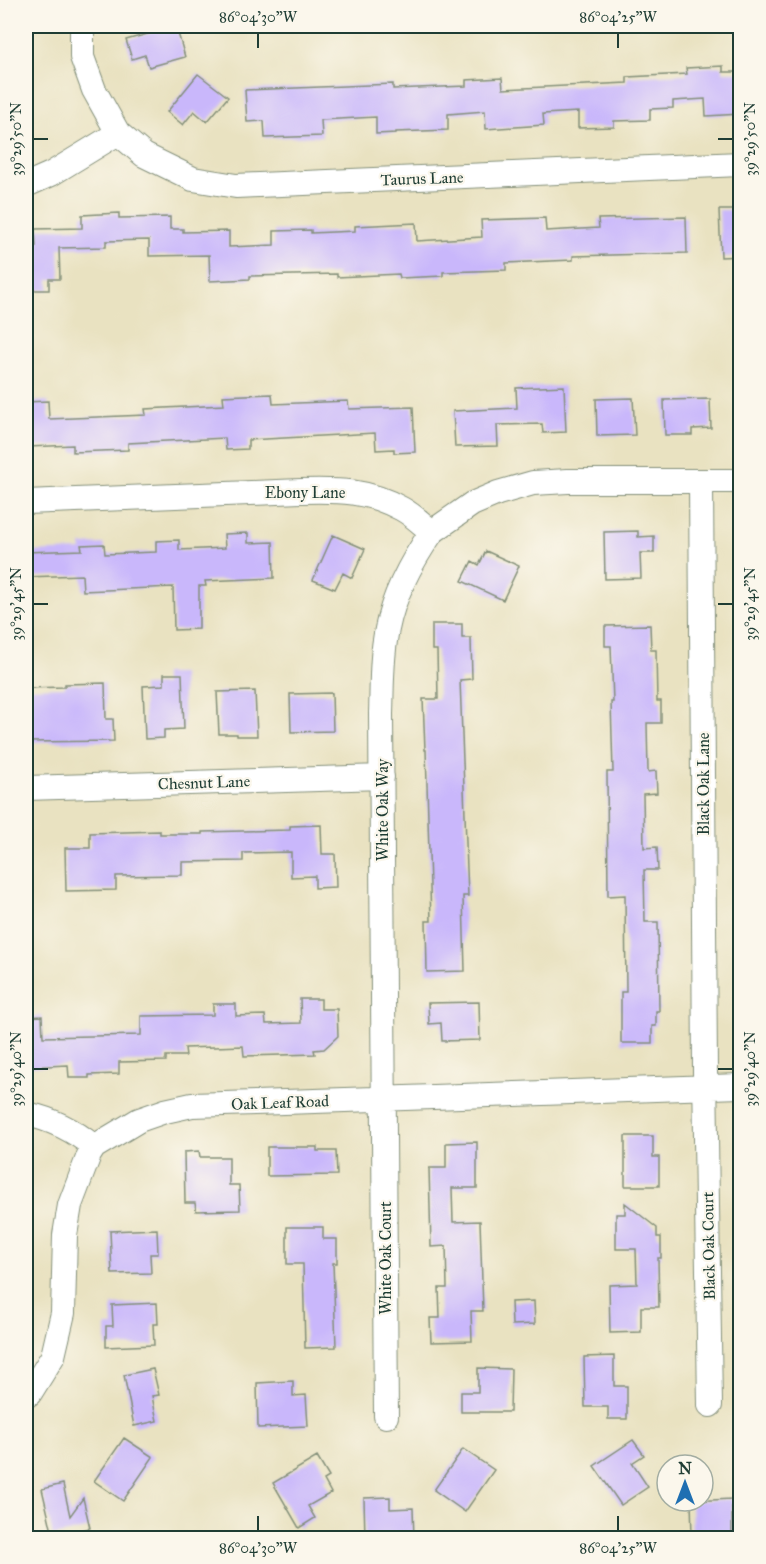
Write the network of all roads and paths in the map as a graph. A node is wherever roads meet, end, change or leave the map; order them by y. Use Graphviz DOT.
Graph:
graph roads {
  1 [pos="82,26"];
  2 [pos="118,133"];
  3 [pos="741,164"];
  4 [pos="26,185"];
  5 [pos="701,481"];
  6 [pos="741,481"];
  7 [pos="26,502"];
  8 [pos="432,532"];
  9 [pos="382,777"];
  10 [pos="26,788"];
  11 [pos="741,1086"];
  12 [pos="705,1087"];
  13 [pos="384,1099"];
  14 [pos="26,1114"];
  15 [pos="94,1147"];
  16 [pos="26,1396"];
  17 [pos="710,1405"];
  18 [pos="386,1416"];
  1 -- 2 [label="street"];
  2 -- 3 [label="street, Taurus Lane"];
  2 -- 4 [label="street"];
  5 -- 6 [label="street"];
  5 -- 8 [label="street"];
  5 -- 12 [label="street, Black Oak Lane"];
  7 -- 8 [label="street, Ebony Lane"];
  8 -- 9 [label="street, White Oak Way"];
  9 -- 10 [label="street, Chesnut Lane"];
  9 -- 13 [label="street, White Oak Way"];
  11 -- 12 [label="street, Oak Leaf Road"];
  12 -- 13 [label="street, Oak Leaf Road"];
  12 -- 17 [label="street, Black Oak Court"];
  13 -- 15 [label="street, Oak Leaf Road"];
  13 -- 18 [label="street, White Oak Court"];
  14 -- 15 [label="street"];
  15 -- 16 [label="street"];
}
